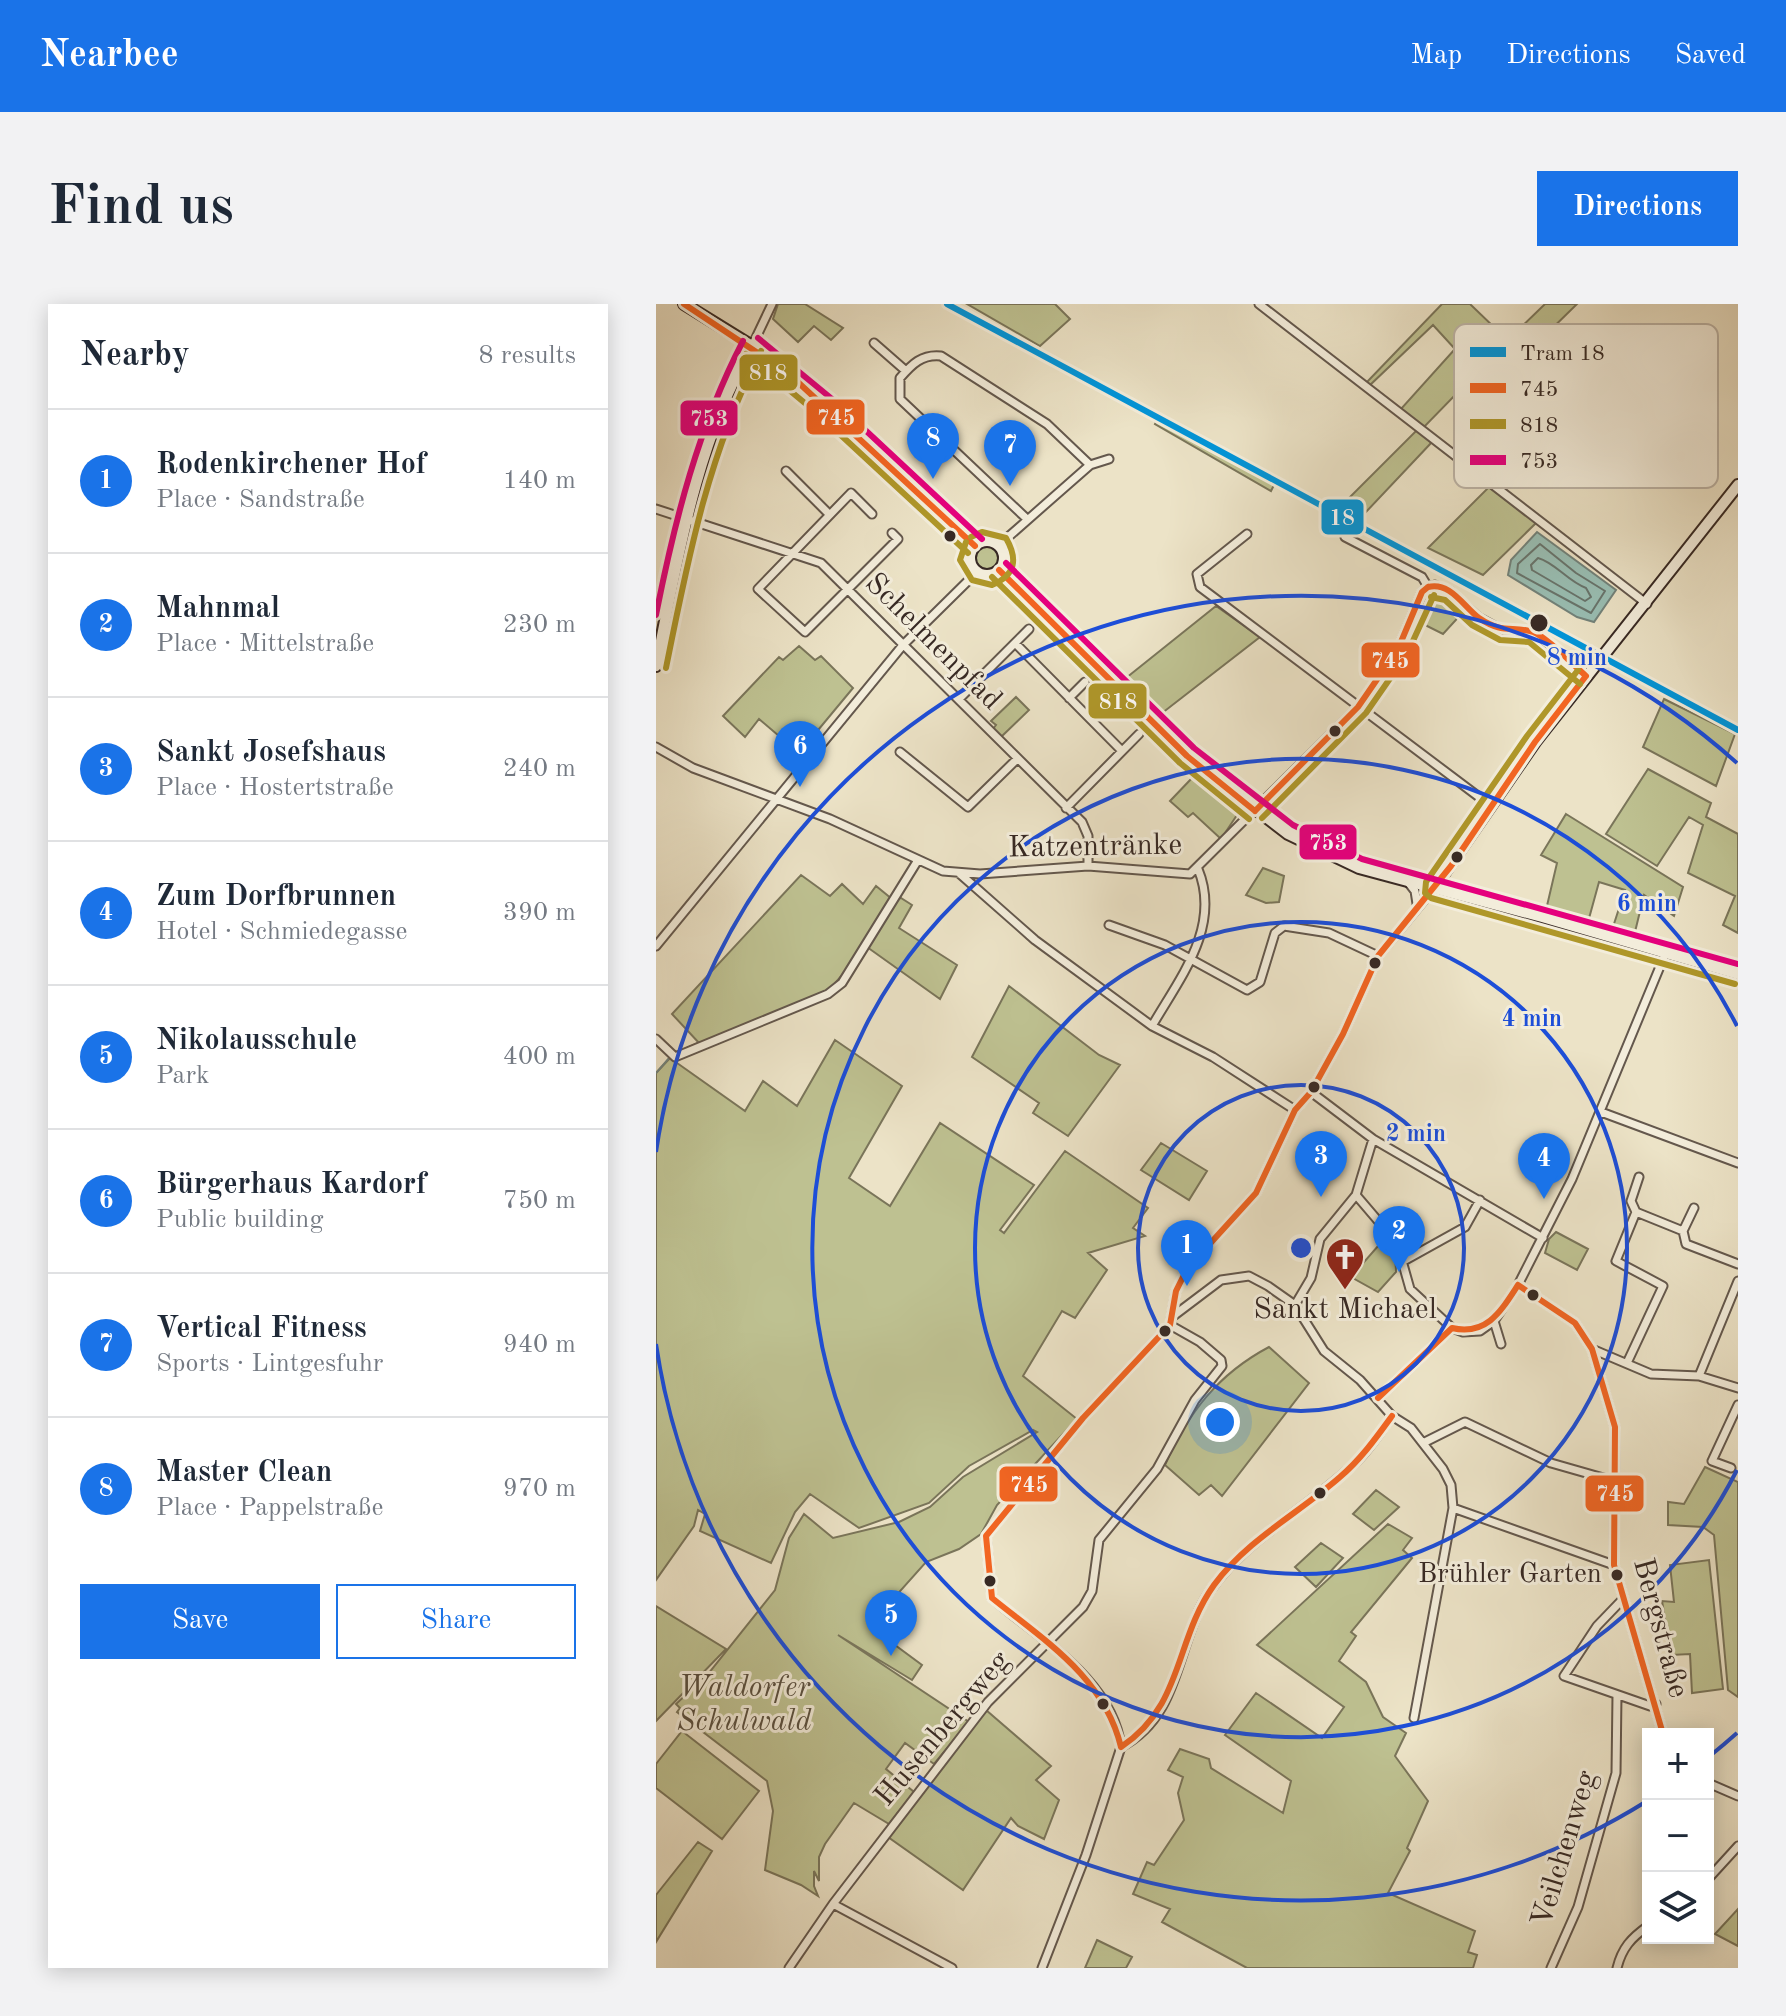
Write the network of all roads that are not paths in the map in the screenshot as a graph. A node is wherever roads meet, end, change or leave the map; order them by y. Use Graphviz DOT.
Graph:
graph roads {
  1 [pos="684,304"];
  2 [pos="772,304"];
  3 [pos="1259,304"];
  4 [pos="874,343"];
  5 [pos="752,346"];
  6 [pos="906,371"];
  7 [pos="1454,455"];
  8 [pos="1109,459"];
  9 [pos="1090,465"];
  10 [pos="786,471"];
  11 [pos="1738,485"];
  12 [pos="1497,488"];
  13 [pos="656,509"];
  14 [pos="829,514"];
  15 [pos="872,514"];
  16 [pos="685,519"];
  17 [pos="1027,519"];
  18 [pos="892,533"];
  19 [pos="1247,534"];
  20 [pos="1345,537"];
  21 [pos="999,545"];
  22 [pos="975,546"];
  23 [pos="791,552"];
  24 [pos="999,570"];
  25 [pos="977,572"];
  26 [pos="1428,587"];
  27 [pos="847,589"];
  28 [pos="1647,604"];
  29 [pos="1029,629"];
  30 [pos="1015,643"];
  31 [pos="903,645"];
  32 [pos="656,666"];
  33 [pos="1586,676"];
  34 [pos="1085,682"];
  35 [pos="1069,698"];
  36 [pos="959,699"];
  37 [pos="1358,707"];
  38 [pos="1139,734"];
  39 [pos="656,747"];
  40 [pos="1122,751"];
  41 [pos="900,752"];
  42 [pos="1017,759"];
  43 [pos="773,800"];
  44 [pos="1491,806"];
  45 [pos="1066,808"];
  46 [pos="1255,811"];
  47 [pos="918,860"];
  48 [pos="1088,866"];
  49 [pos="1451,866"];
  50 [pos="1198,869"];
  51 [pos="959,873"];
  52 [pos="1408,882"];
  53 [pos="1434,888"];
  54 [pos="1464,895"];
  55 [pos="1416,906"];
  56 [pos="1109,925"];
  57 [pos="656,946"];
  58 [pos="1666,952"];
  59 [pos="1378,956"];
  60 [pos="1190,960"];
  61 [pos="1738,974"];
  62 [pos="1152,1026"];
  63 [pos="656,1039"];
  64 [pos="1311,1092"];
  65 [pos="1295,1110"];
  66 [pos="1601,1112"];
  67 [pos="1373,1139"];
  68 [pos="1738,1163"];
  69 [pos="1639,1177"];
  70 [pos="1356,1195"];
  71 [pos="1480,1200"];
  72 [pos="1694,1208"];
  73 [pos="1636,1212"];
  74 [pos="1683,1231"];
  75 [pos="1543,1238"];
  76 [pos="1402,1262"];
  77 [pos="1738,1264"];
  78 [pos="1738,1281"];
  79 [pos="1518,1285"];
  80 [pos="1295,1305"];
  81 [pos="1171,1321"];
  82 [pos="1494,1321"];
  83 [pos="1452,1328"];
  84 [pos="1501,1344"];
  85 [pos="1592,1349"];
  86 [pos="1627,1363"];
  87 [pos="1699,1376"];
  88 [pos="1738,1388"];
  89 [pos="1378,1398"];
  90 [pos="1738,1405"];
  91 [pos="1392,1416"];
  92 [pos="1728,1426"];
  93 [pos="1738,1429"];
  94 [pos="1423,1443"];
  95 [pos="1731,1468"];
  96 [pos="1614,1481"];
  97 [pos="1453,1508"];
  98 [pos="1614,1565"];
  99 [pos="1622,1600"];
  100 [pos="1047,1645"];
  101 [pos="1617,1695"];
  102 [pos="1656,1704"];
  103 [pos="1414,1718"];
  104 [pos="1662,1728"];
  105 [pos="1121,1747"];
  106 [pos="1714,1786"];
  107 [pos="1738,1796"];
  108 [pos="1738,1846"];
  109 [pos="1714,1872"];
  110 [pos="833,1904"];
  111 [pos="1642,1930"];
  112 [pos="789,1968"];
  113 [pos="952,1968"];
  114 [pos="1042,1968"];
  115 [pos="1551,1968"];
  116 [pos="1617,1968"];
  1 -- 5 [label="main road"];
  2 -- 5 [label="street"];
  3 -- 7 [label="street"];
  4 -- 6 [label="street"];
  5 -- 16 [label="main road"];
  5 -- 22 [label="main road"];
  6 -- 9 [label="street"];
  6 -- 17 [label="street"];
  8 -- 9 [label="street"];
  9 -- 17 [label="street"];
  10 -- 14 [label="street"];
  11 -- 28 [label="main road"];
  12 -- 28 [label="street"];
  13 -- 16 [label="street, Schelmenpfad"];
  14 -- 15 [label="street"];
  14 -- 23 [label="street"];
  16 -- 23 [label="street, Schelmenpfad"];
  16 -- 32 [label="main road"];
  17 -- 21 [label="street"];
  18 -- 27 [label="street"];
  19 -- 37 [label="street"];
  20 -- 26 [label="street"];
  21 -- 22 [label="main road"];
  21 -- 24 [label="main road"];
  22 -- 25 [label="main road"];
  23 -- 27 [label="street, Schelmenpfad"];
  23 -- 27 [label="street"];
  24 -- 25 [label="main road"];
  24 -- 46 [label="main road"];
  25 -- 31 [label="street"];
  26 -- 33 [label="street"];
  26 -- 37 [label="street, Katzentränke"];
  27 -- 31 [label="street, Schelmenpfad"];
  28 -- 33 [label="main road"];
  29 -- 30 [label="street"];
  30 -- 35 [label="street"];
  30 -- 36 [label="street"];
  31 -- 36 [label="street, Schelmenpfad"];
  31 -- 43 [label="street"];
  33 -- 44 [label="main road"];
  34 -- 35 [label="street"];
  35 -- 40 [label="street"];
  36 -- 42 [label="street, Schelmenpfad"];
  37 -- 44 [label="street"];
  37 -- 46 [label="street, Katzentränke"];
  38 -- 40 [label="street"];
  39 -- 43 [label="street"];
  40 -- 45 [label="street"];
  41 -- 42 [label="street"];
  42 -- 45 [label="street, Schelmenpfad"];
  43 -- 47 [label="street"];
  43 -- 57 [label="street"];
  44 -- 49 [label="main road"];
  45 -- 48 [label="street, Schelmenpfad"];
  46 -- 50 [label="street, Katzentränke"];
  46 -- 52 [label="main road"];
  47 -- 51 [label="street"];
  47 -- 63 [label="street"];
  48 -- 50 [label="street, Katzentränke"];
  48 -- 51 [label="street, Katzentränke"];
  49 -- 53 [label="main road"];
  49 -- 54 [label="main road"];
  50 -- 60 [label="street"];
  51 -- 62 [label="street"];
  52 -- 53 [label="main road"];
  52 -- 55 [label="street"];
  53 -- 54 [label="main road"];
  53 -- 55 [label="street"];
  54 -- 58 [label="main road"];
  55 -- 59 [label="street"];
  56 -- 60 [label="street"];
  58 -- 61 [label="main road"];
  58 -- 66 [label="street"];
  59 -- 60 [label="street"];
  59 -- 64 [label="street"];
  60 -- 62 [label="street"];
  62 -- 65 [label="street"];
  64 -- 65 [label="street"];
  64 -- 67 [label="street"];
  65 -- 81 [label="street"];
  66 -- 68 [label="street"];
  66 -- 75 [label="street"];
  67 -- 70 [label="street"];
  67 -- 71 [label="street"];
  69 -- 73 [label="street"];
  70 -- 76 [label="street"];
  70 -- 80 [label="street"];
  71 -- 75 [label="street"];
  71 -- 76 [label="street"];
  72 -- 74 [label="street"];
  73 -- 74 [label="street"];
  73 -- 86 [label="street"];
  74 -- 77 [label="street"];
  75 -- 79 [label="street"];
  76 -- 83 [label="street"];
  78 -- 87 [label="street"];
  79 -- 82 [label="street"];
  79 -- 85 [label="street, Bergstraße"];
  80 -- 81 [label="street"];
  80 -- 89 [label="street"];
  81 -- 100 [label="street, Husenbergweg"];
  81 -- 100 [label="street"];
  82 -- 83 [label="street"];
  82 -- 84 [label="street"];
  83 -- 89 [label="street"];
  85 -- 86 [label="street"];
  85 -- 96 [label="street, Bergstraße"];
  86 -- 87 [label="street"];
  87 -- 88 [label="street"];
  89 -- 91 [label="street"];
  90 -- 92 [label="street"];
  91 -- 94 [label="street"];
  91 -- 105 [label="street"];
  92 -- 93 [label="street"];
  92 -- 95 [label="street"];
  94 -- 96 [label="street"];
  94 -- 97 [label="street"];
  96 -- 98 [label="street, Bergstraße"];
  97 -- 98 [label="street"];
  97 -- 103 [label="street"];
  98 -- 99 [label="street, Bergstraße"];
  99 -- 101 [label="street"];
  99 -- 102 [label="street, Bergstraße"];
  100 -- 105 [label="street"];
  100 -- 110 [label="street, Husenbergweg"];
  101 -- 102 [label="street"];
  101 -- 115 [label="street, Veilchenweg"];
  102 -- 104 [label="street, Bergstraße"];
  105 -- 114 [label="street"];
  106 -- 107 [label="street"];
  108 -- 109 [label="street"];
  110 -- 112 [label="street, Husenbergweg"];
  110 -- 113 [label="street"];
  111 -- 116 [label="street"];
}
